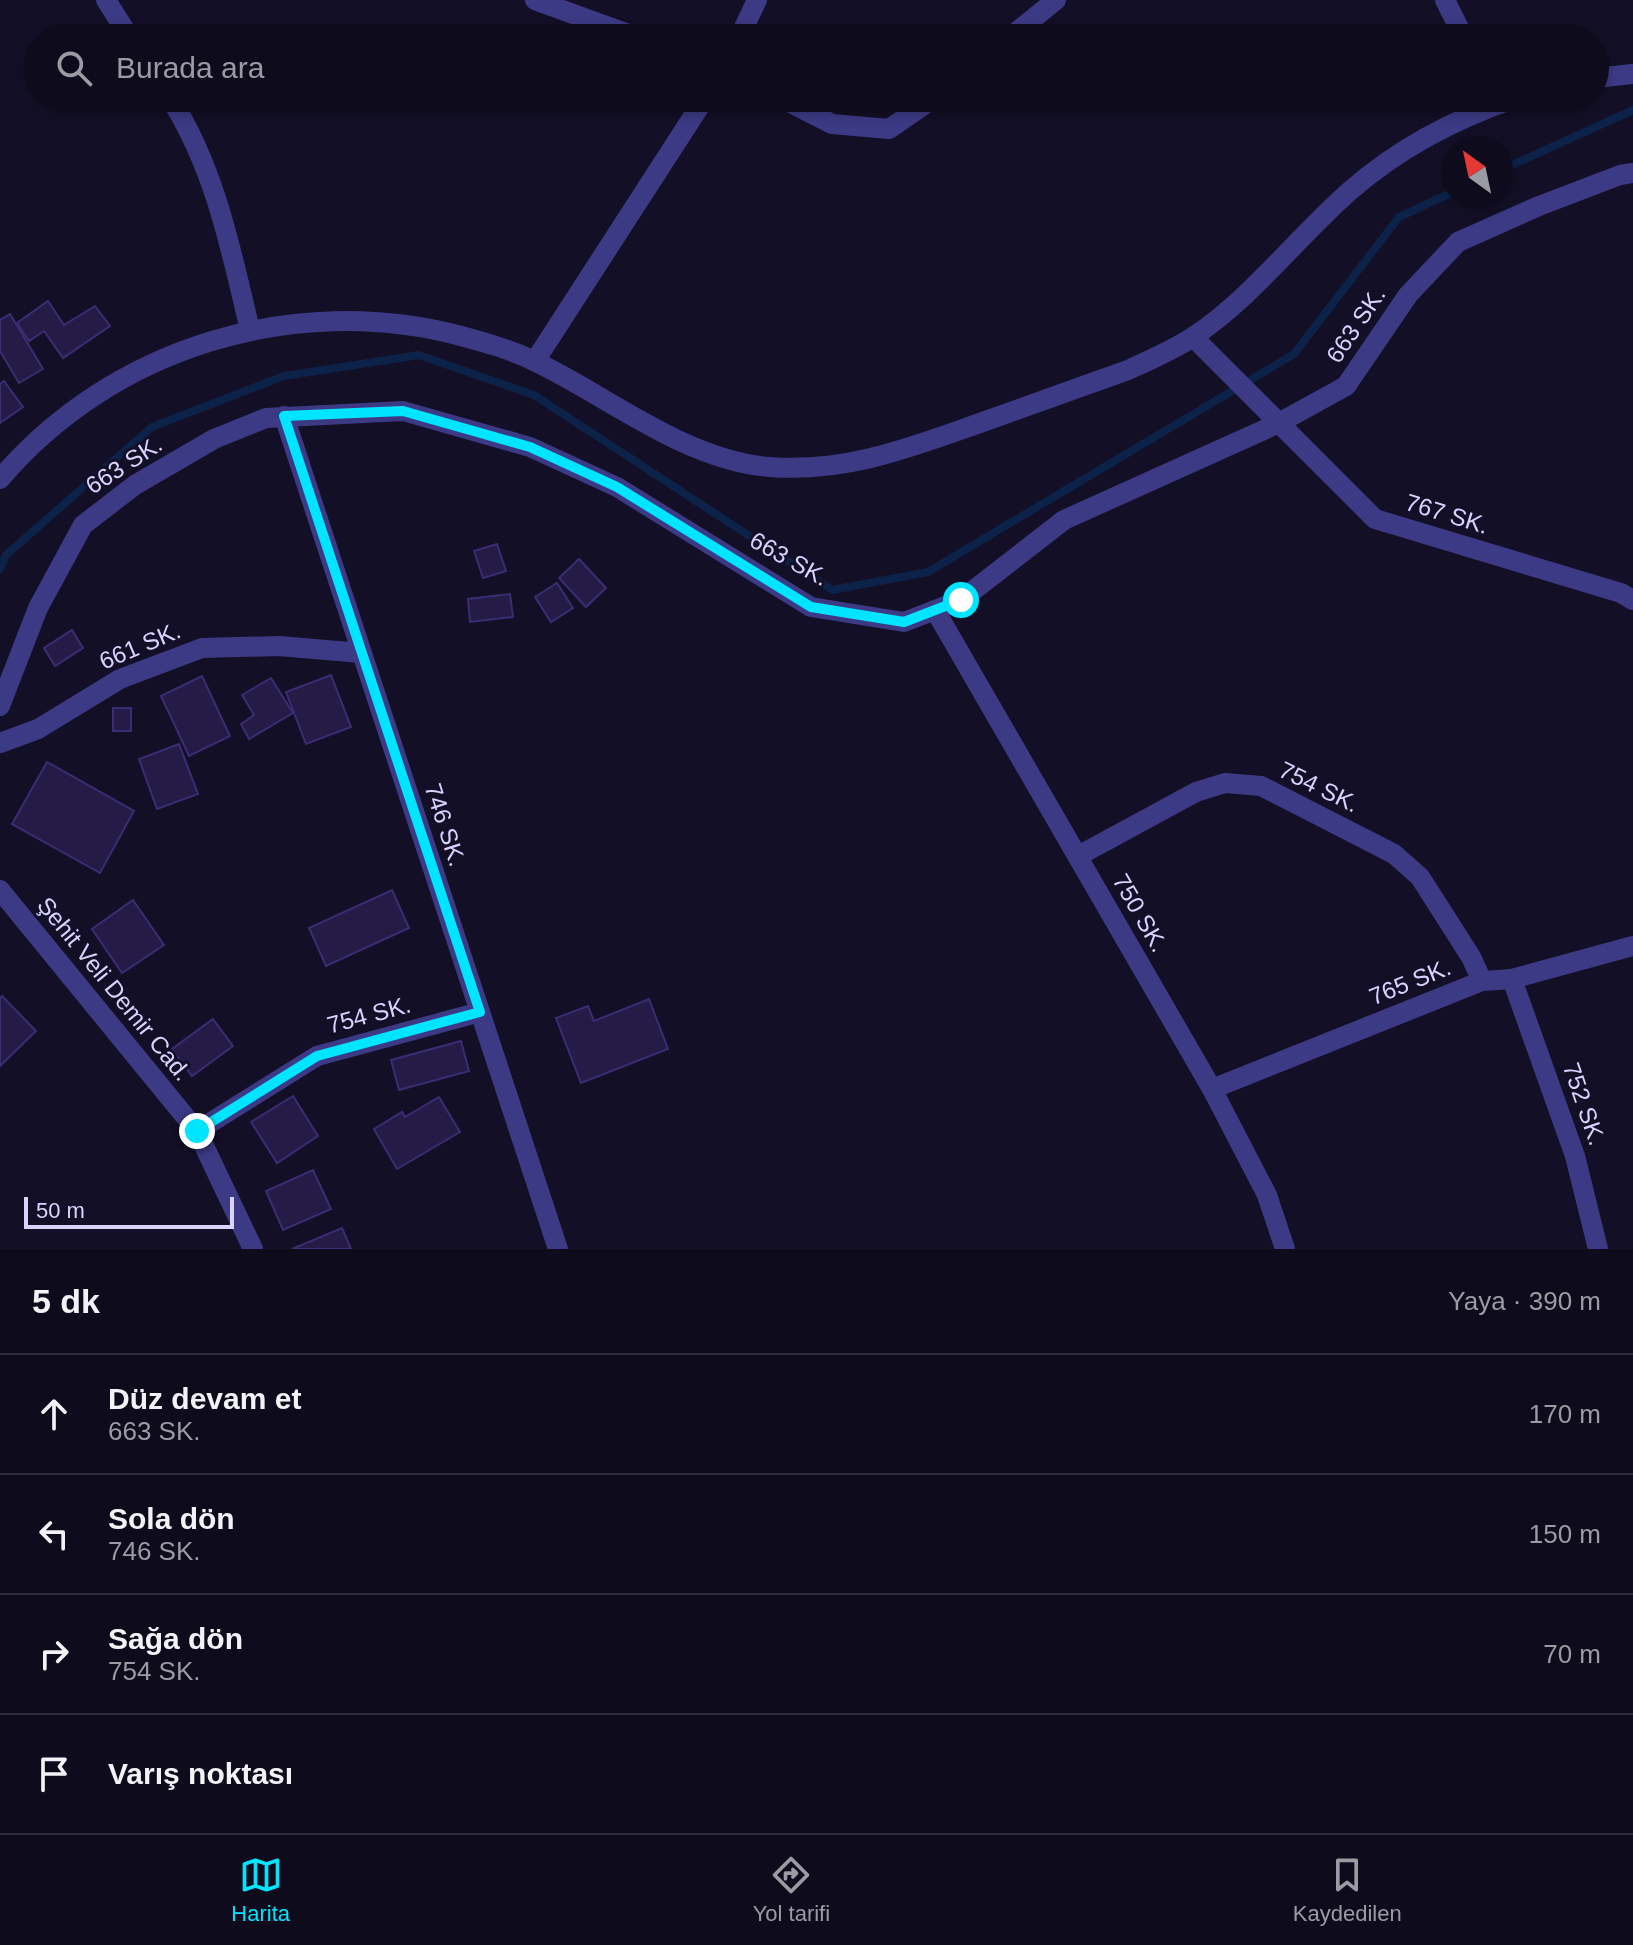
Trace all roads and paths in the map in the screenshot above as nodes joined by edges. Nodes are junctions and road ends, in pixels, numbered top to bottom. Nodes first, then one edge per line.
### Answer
1 (106, 0) edge
2 (535, 0) edge
3 (757, 0) edge
4 (1056, 0) edge
5 (1445, 0) edge
6 (121, 24) edge
7 (601, 24) edge
8 (746, 24) edge
9 (1026, 24) edge
10 (1457, 24) edge
11 (1633, 74) edge
12 (1609, 77) edge
13 (177, 112) edge
14 (696, 112) edge
15 (808, 112) edge
16 (914, 112) edge
17 (1478, 112) edge
18 (1633, 173) edge
19 (250, 330) junction
20 (1193, 337) junction
21 (535, 361) junction
22 (284, 416) junction
23 (1273, 419) junction
24 (0, 479) edge
25 (1633, 600) edge
26 (935, 610) junction
27 (361, 653) junction
28 (0, 706) edge
29 (0, 743) edge
30 (1078, 856) junction
31 (0, 890) edge
32 (1633, 946) edge
33 (1512, 979) junction
34 (1482, 981) junction
35 (480, 1012) junction
36 (1212, 1089) junction
37 (197, 1131) junction
38 (253, 1249) edge
39 (558, 1249) edge
40 (1285, 1249) edge
41 (1598, 1249) edge

1 - 6 street
2 - 7 street
3 - 8 street
4 - 9 street
5 - 10 street
11 - 12 street
13 - 19 street
14 - 21 street
15 - 16 street
17 - 20 street
18 - 23 street, 663 SK.
19 - 21 street
19 - 24 street
20 - 21 street
20 - 23 street, 767 SK.
22 - 26 street, 663 SK.
22 - 27 street, 746 SK.
22 - 28 street, 663 SK.
23 - 25 street, 767 SK.
23 - 26 street, 663 SK.
26 - 30 street, 750 SK.
27 - 29 street, 661 SK.
27 - 35 street, 746 SK.
30 - 34 street, 754 SK.
30 - 36 street, 750 SK.
31 - 37 street, Şehit Veli Demir Cad.
32 - 33 street, 765 SK.
33 - 34 street, 765 SK.
33 - 41 street, 752 SK.
34 - 36 street, 765 SK.
35 - 37 street, 754 SK.
35 - 39 street, 746 SK.
36 - 40 street, 750 SK.
37 - 38 street, Şehit Veli Demir Cad.

